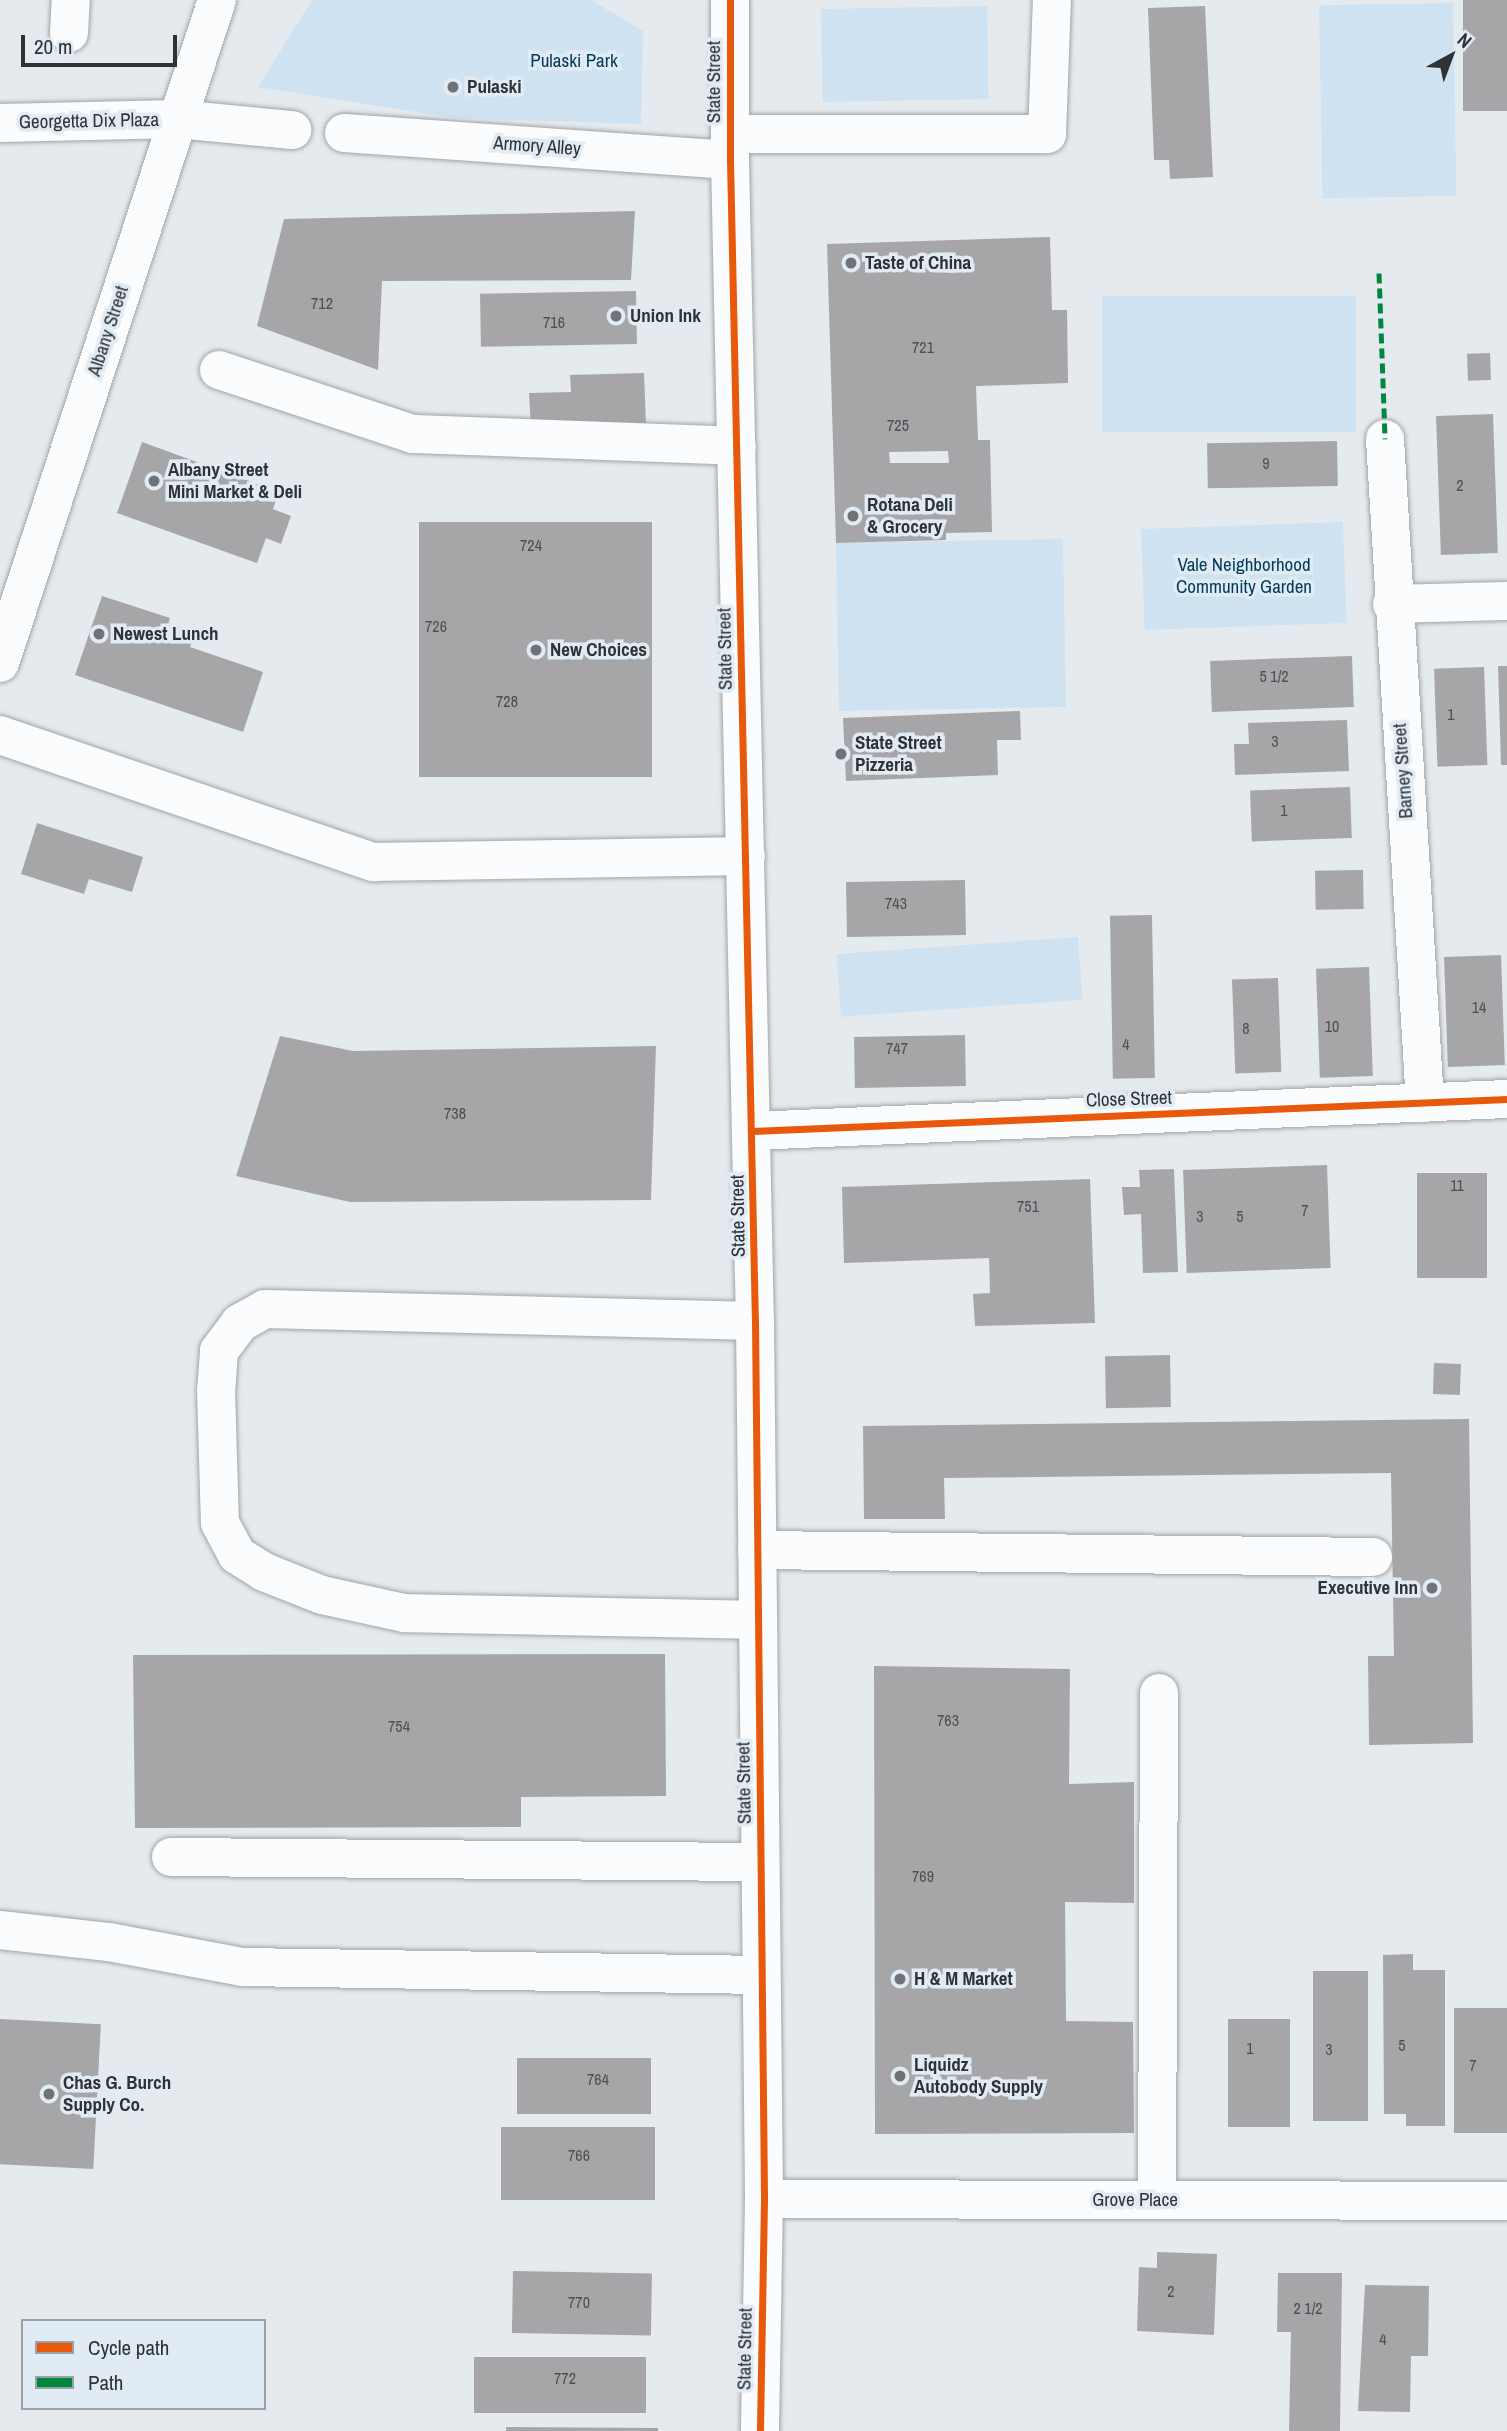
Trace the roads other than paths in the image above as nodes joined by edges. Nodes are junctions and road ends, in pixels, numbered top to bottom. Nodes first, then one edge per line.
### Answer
1 (218, 0) edge
2 (730, 0) edge
3 (1052, 0) edge
4 (177, 119) junction
5 (0, 123) edge
6 (292, 131) dead end
7 (344, 133) dead end
8 (730, 147) junction
9 (219, 370) dead end
10 (1385, 439) dead end
11 (737, 446) junction
12 (1507, 601) edge
13 (1392, 604) junction
14 (0, 663) edge
15 (0, 735) edge
16 (746, 856) junction
17 (1507, 1099) edge
18 (1424, 1103) junction
19 (752, 1130) junction
20 (755, 1321) junction
21 (757, 1550) junction
22 (1373, 1557) dead end
23 (758, 1620) junction
24 (1159, 1693) dead end
25 (171, 1857) dead end
26 (761, 1862) junction
27 (0, 1930) edge
28 (761, 1975) junction
29 (764, 2199) junction
30 (1157, 2200) junction
31 (1507, 2201) edge
32 (760, 2431) edge

1 - 4 street, Albany Street
2 - 8 street, State Street
3 - 8 street, Armory Alley
4 - 5 street, Georgetta Dix Plaza
4 - 6 street
4 - 14 street, Albany Street
7 - 8 street, Armory Alley
8 - 11 street, State Street
9 - 11 street
10 - 13 street, Barney Street
11 - 16 street, State Street
12 - 13 street
13 - 18 street, Barney Street
15 - 16 street
16 - 19 street, State Street
17 - 18 street, Close Street
18 - 19 street, Close Street
19 - 20 street, State Street
20 - 21 street, State Street
20 - 23 street
21 - 22 street
21 - 23 street, State Street
23 - 26 street, State Street
24 - 30 street
25 - 26 street
26 - 28 street, State Street
27 - 28 street
28 - 29 street, State Street
29 - 30 street, Grove Place
29 - 32 street, State Street
30 - 31 street, Grove Place

